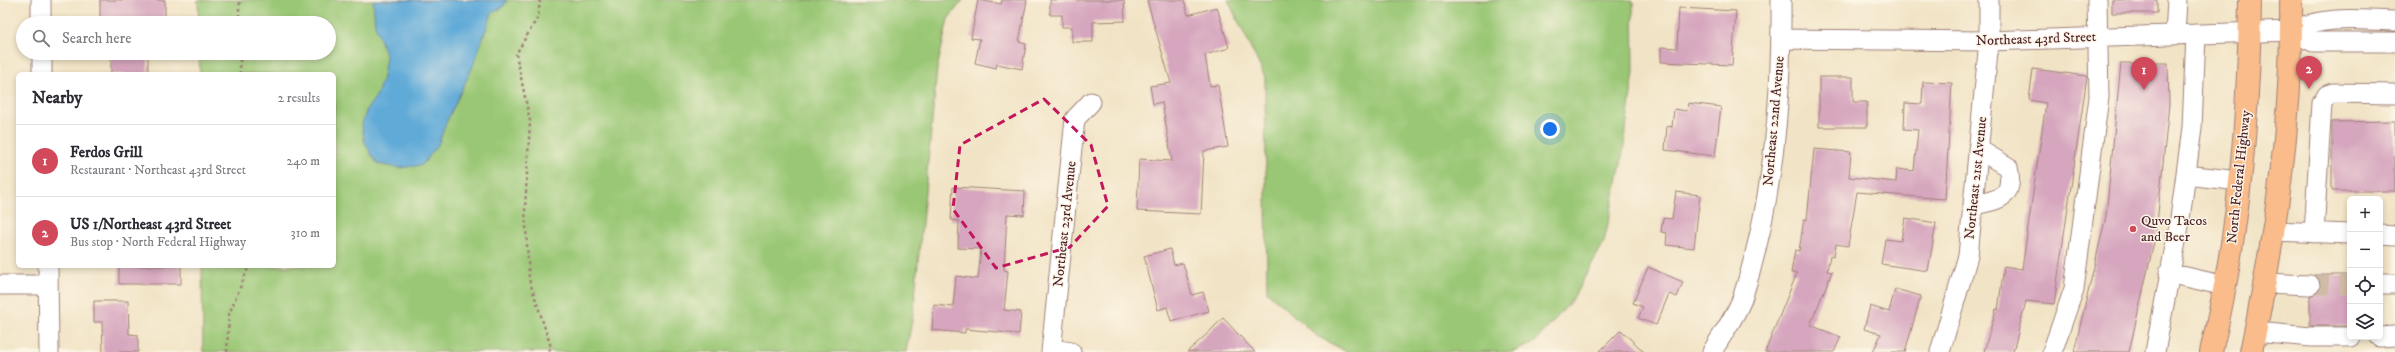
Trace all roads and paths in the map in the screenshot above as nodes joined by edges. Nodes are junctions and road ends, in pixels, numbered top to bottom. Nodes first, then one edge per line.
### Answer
1 (41, 0) edge
2 (242, 0) edge
3 (540, 0) edge
4 (1781, 0) edge
5 (1989, 0) edge
6 (2097, 0) edge
7 (2176, 0) edge
8 (2250, 0) edge
9 (2291, 0) edge
10 (41, 16) edge
11 (239, 16) edge
12 (2395, 21) edge
13 (2291, 31) junction
14 (2250, 32) junction
15 (2196, 34) junction
16 (2175, 35) junction
17 (2097, 37) junction
18 (1781, 39) junction
19 (1989, 41) junction
20 (2395, 42) edge
21 (42, 60) edge
22 (240, 60) edge
23 (42, 72) edge
24 (240, 72) edge
25 (2395, 94) edge
26 (1091, 102) dead end
27 (1978, 148) junction
28 (2186, 175) junction
29 (2240, 181) junction
30 (1973, 205) junction
31 (2273, 231) junction
32 (2314, 233) junction
33 (2347, 234) edge
34 (2383, 235) edge
35 (2395, 236) edge
36 (48, 268) edge
37 (248, 268) edge
38 (2169, 273) junction
39 (2264, 283) junction
40 (2383, 284) edge
41 (2395, 284) edge
42 (48, 285) junction
43 (2310, 285) tunnel mouth
44 (0, 286) edge
45 (2225, 286) junction
46 (2383, 336) edge
47 (2395, 336) edge
48 (2347, 337) edge
49 (2253, 342) edge
50 (1052, 350) edge
51 (49, 352) edge
52 (228, 352) edge
53 (549, 352) edge
54 (1071, 352) edge
55 (1712, 352) edge
56 (1940, 352) edge
57 (2052, 352) edge
58 (2155, 352) edge
59 (2211, 352) edge

1 - 10 street
2 - 11 path
3 - 53 path
4 - 18 street, Northeast 22nd Avenue
5 - 19 street, Northeast 21st Avenue
6 - 17 street
7 - 16 street
8 - 14 main road, North Federal Highway
9 - 13 main road
12 - 13 street, Northeast 43rd Street
13 - 14 street, Northeast 43rd Street
13 - 20 street, Northeast 43rd Street
13 - 31 main road
14 - 15 street, Northeast 43rd Street
14 - 29 main road, North Federal Highway
15 - 16 street, Northeast 43rd Street
15 - 28 street
16 - 17 street, Northeast 43rd Street
17 - 19 street, Northeast 43rd Street
17 - 57 street
18 - 19 street, Northeast 43rd Street
18 - 55 street, Northeast 22nd Avenue
19 - 27 street, Northeast 21st Avenue
21 - 23 street
22 - 24 path
25 - 32 street
26 - 50 street, Northeast 23rd Avenue
27 - 30 street, Northeast 21st Avenue
27 - 30 street
28 - 29 street
28 - 38 street
29 - 45 main road, North Federal Highway
30 - 56 street, Northeast 21st Avenue
31 - 32 street
31 - 39 main road
32 - 33 street
34 - 35 street
36 - 42 street
37 - 52 path
38 - 45 street
38 - 58 street
39 - 43 street
39 - 49 main road
40 - 41 street
42 - 44 street
42 - 51 street
45 - 59 main road, North Federal Highway
46 - 47 street
48 - 49 street
50 - 54 street

